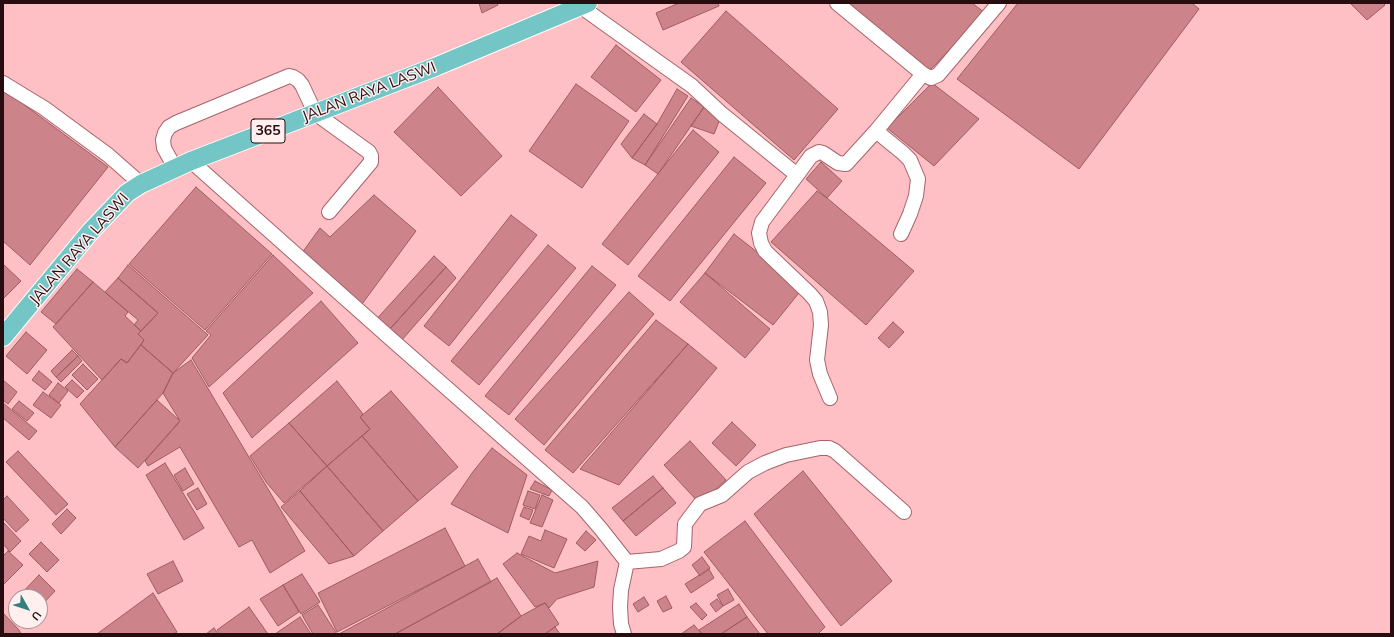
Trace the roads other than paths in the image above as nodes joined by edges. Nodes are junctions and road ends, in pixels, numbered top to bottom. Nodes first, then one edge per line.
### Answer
1 (836, 3) edge
2 (999, 3) edge
3 (584, 5) edge
4 (923, 74) junction
5 (3, 83) edge
6 (315, 113) junction
7 (876, 131) junction
8 (183, 165) junction
9 (797, 176) junction
10 (141, 184) junction
11 (329, 212) dead end
12 (901, 234) dead end
13 (3, 337) edge
14 (830, 398) dead end
15 (904, 512) dead end
16 (627, 562) junction
17 (624, 634) edge

1 - 4 street
2 - 4 street
3 - 6 main road, JALAN RAYA LASWI / 365
3 - 9 street
4 - 7 street
5 - 10 street
6 - 8 main road, JALAN RAYA LASWI / 365
6 - 8 street
6 - 11 street
7 - 9 street
7 - 12 street
8 - 10 main road, JALAN RAYA LASWI / 365
8 - 16 street
9 - 14 street
10 - 13 main road, JALAN RAYA LASWI / 365
15 - 16 street
16 - 17 street

